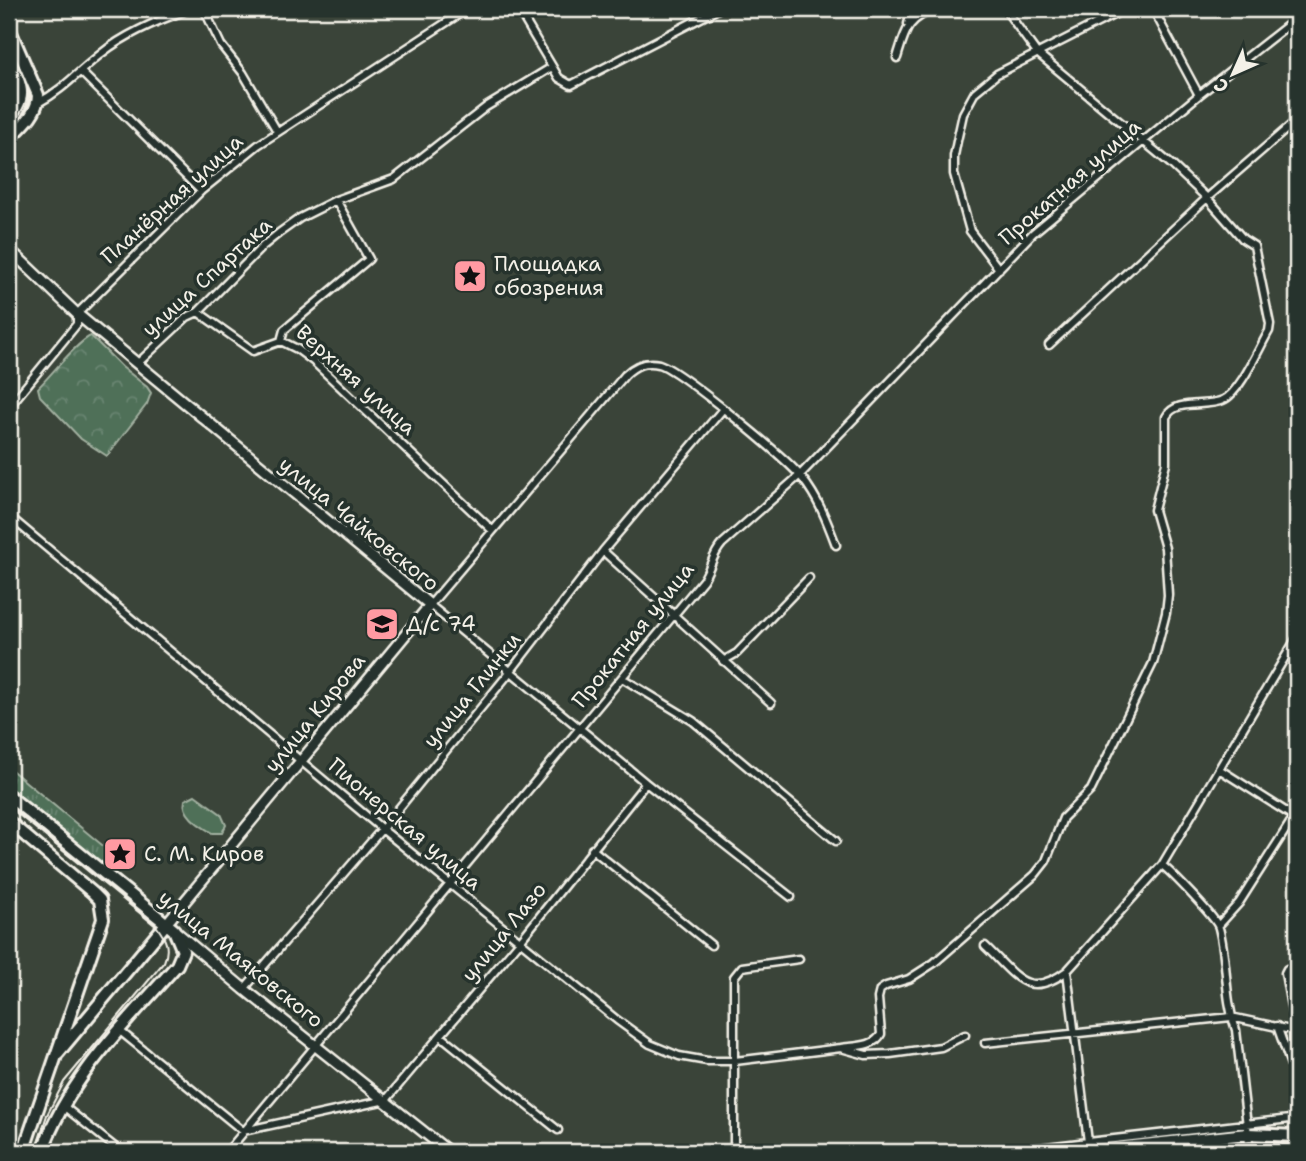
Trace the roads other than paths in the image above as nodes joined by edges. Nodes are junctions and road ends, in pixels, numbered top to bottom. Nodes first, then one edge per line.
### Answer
1 (190, 9) edge
2 (204, 9) edge
3 (467, 9) edge
4 (518, 9) edge
5 (718, 9) edge
6 (912, 9) edge
7 (936, 9) edge
8 (1004, 9) edge
9 (1125, 9) edge
10 (1153, 9) edge
11 (1297, 18) edge
12 (9, 28) edge
13 (906, 29) junction
14 (1036, 52) junction
15 (897, 58) dead end
16 (9, 59) edge
17 (552, 66) junction
18 (81, 72) junction
19 (1199, 95) junction
20 (38, 103) junction
21 (1297, 120) edge
22 (9, 123) edge
23 (277, 131) junction
24 (9, 139) edge
25 (1143, 141) junction
26 (201, 191) junction
27 (1207, 198) junction
28 (336, 200) junction
29 (9, 249) edge
30 (999, 269) junction
31 (198, 312) junction
32 (77, 314) junction
33 (281, 341) junction
34 (1049, 345) dead end
35 (137, 364) junction
36 (9, 407) edge
37 (723, 409) junction
38 (800, 475) junction
39 (9, 516) edge
40 (492, 530) junction
41 (836, 545) dead end
42 (603, 551) junction
43 (809, 578) dead end
44 (430, 605) junction
45 (674, 615) junction
46 (1297, 637) edge
47 (723, 661) junction
48 (510, 672) junction
49 (622, 678) junction
50 (771, 703) dead end
51 (579, 728) junction
52 (301, 760) junction
53 (1219, 769) junction
54 (646, 783) junction
55 (9, 796) edge
56 (1296, 816) edge
57 (9, 822) edge
58 (382, 829) junction
59 (836, 841) dead end
60 (592, 849) junction
61 (1162, 865) junction
62 (450, 884) junction
63 (791, 897) dead end
64 (1219, 925) junction
65 (170, 927) junction
66 (520, 942) junction
67 (711, 945) dead end
68 (985, 946) dead end
69 (799, 959) dead end
70 (1297, 965) edge
71 (1067, 971) junction
72 (244, 989) junction
73 (1231, 1017) junction
74 (1277, 1026) junction
75 (1296, 1028) edge
76 (120, 1031) junction
77 (965, 1035) dead end
78 (1075, 1035) junction
79 (441, 1036) junction
80 (985, 1042) dead end
81 (316, 1046) junction
82 (841, 1048) junction
83 (54, 1058) junction
84 (736, 1060) junction
85 (1297, 1082) edge
86 (386, 1100) junction
87 (62, 1105) junction
88 (1297, 1115) edge
89 (558, 1130) dead end
90 (1247, 1130) junction
91 (243, 1131) junction
92 (1297, 1136) edge
93 (1087, 1147) edge
94 (23, 1152) edge
95 (42, 1152) edge
96 (121, 1152) edge
97 (227, 1152) edge
98 (449, 1152) edge
99 (734, 1152) edge
100 (1005, 1152) edge
101 (1078, 1152) edge
102 (1251, 1152) edge
103 (1272, 1152) edge

1 - 18 street
2 - 23 street
3 - 23 street, Планёрная улица
4 - 17 street
5 - 17 street
6 - 13 street
7 - 13 street
8 - 14 street
9 - 14 street
10 - 19 street
11 - 19 street, Прокатная улица
12 - 20 main road
13 - 15 street
14 - 25 street
14 - 30 street
16 - 22 main road
17 - 28 street, улица Спартака
18 - 20 street
18 - 26 street
19 - 25 street, Прокатная улица
20 - 24 main road
21 - 27 street
23 - 26 street, Планёрная улица
25 - 27 street
25 - 30 street, Прокатная улица
26 - 32 street, Планёрная улица
27 - 34 street
27 - 82 street
28 - 31 street, улица Спартака
28 - 33 street, Верхняя улица
29 - 32 main road, улица Чайковского
30 - 38 street, Прокатная улица
31 - 33 street
31 - 35 street, улица Спартака
32 - 35 main road, улица Чайковского
32 - 36 street, Планёрная улица
33 - 40 street, Верхняя улица
35 - 44 main road, улица Чайковского
37 - 38 street
37 - 40 street, улица Кирова
37 - 42 street, улица Глинки
38 - 41 street
38 - 45 street, Прокатная улица
39 - 52 street, Пионерская улица
40 - 44 street, улица Кирова
42 - 45 street
42 - 48 street, улица Глинки
43 - 47 street
44 - 48 street, улица Чайковского
44 - 52 main road, улица Кирова
45 - 47 street
45 - 49 street, Прокатная улица
46 - 53 street
47 - 50 street
48 - 51 street, улица Чайковского
48 - 58 street, улица Глинки
49 - 51 street, Прокатная улица
49 - 59 street
51 - 54 street, улица Чайковского
51 - 62 street, Прокатная улица
52 - 58 street, Пионерская улица
52 - 65 main road, улица Кирова
53 - 56 street
53 - 61 street
54 - 60 street, улица Лазо
54 - 63 street, улица Чайковского
55 - 65 main road, улица Маяковского
56 - 64 street
57 - 83 main road
58 - 62 street, Пионерская улица
58 - 72 street, улица Глинки
60 - 66 street, улица Лазо
60 - 67 street
61 - 64 street
61 - 71 street
62 - 66 street, Пионерская улица
62 - 81 street, Прокатная улица
64 - 73 street
65 - 72 main road, улица Маяковского
65 - 76 main road
65 - 83 main road
66 - 79 street, улица Лазо
66 - 84 street, Пионерская улица
68 - 71 street
69 - 84 street
70 - 75 street
71 - 78 street
72 - 81 main road, улица Маяковского
73 - 74 street
73 - 78 street
73 - 90 street
74 - 75 street
74 - 85 street
76 - 87 main road
76 - 91 street
77 - 82 street
78 - 80 street
78 - 93 street
79 - 86 street, улица Лазо
79 - 89 street
81 - 86 main road, улица Маяковского
81 - 91 street, Прокатная улица
82 - 84 street, Пионерская улица
83 - 94 main road
84 - 99 street
86 - 91 street
86 - 98 main road, улица Маяковского
87 - 95 main road
87 - 96 street
88 - 90 street
90 - 92 main road
90 - 93 main road
90 - 102 street
91 - 97 street, Прокатная улица
93 - 100 street
93 - 101 main road
102 - 103 main road

